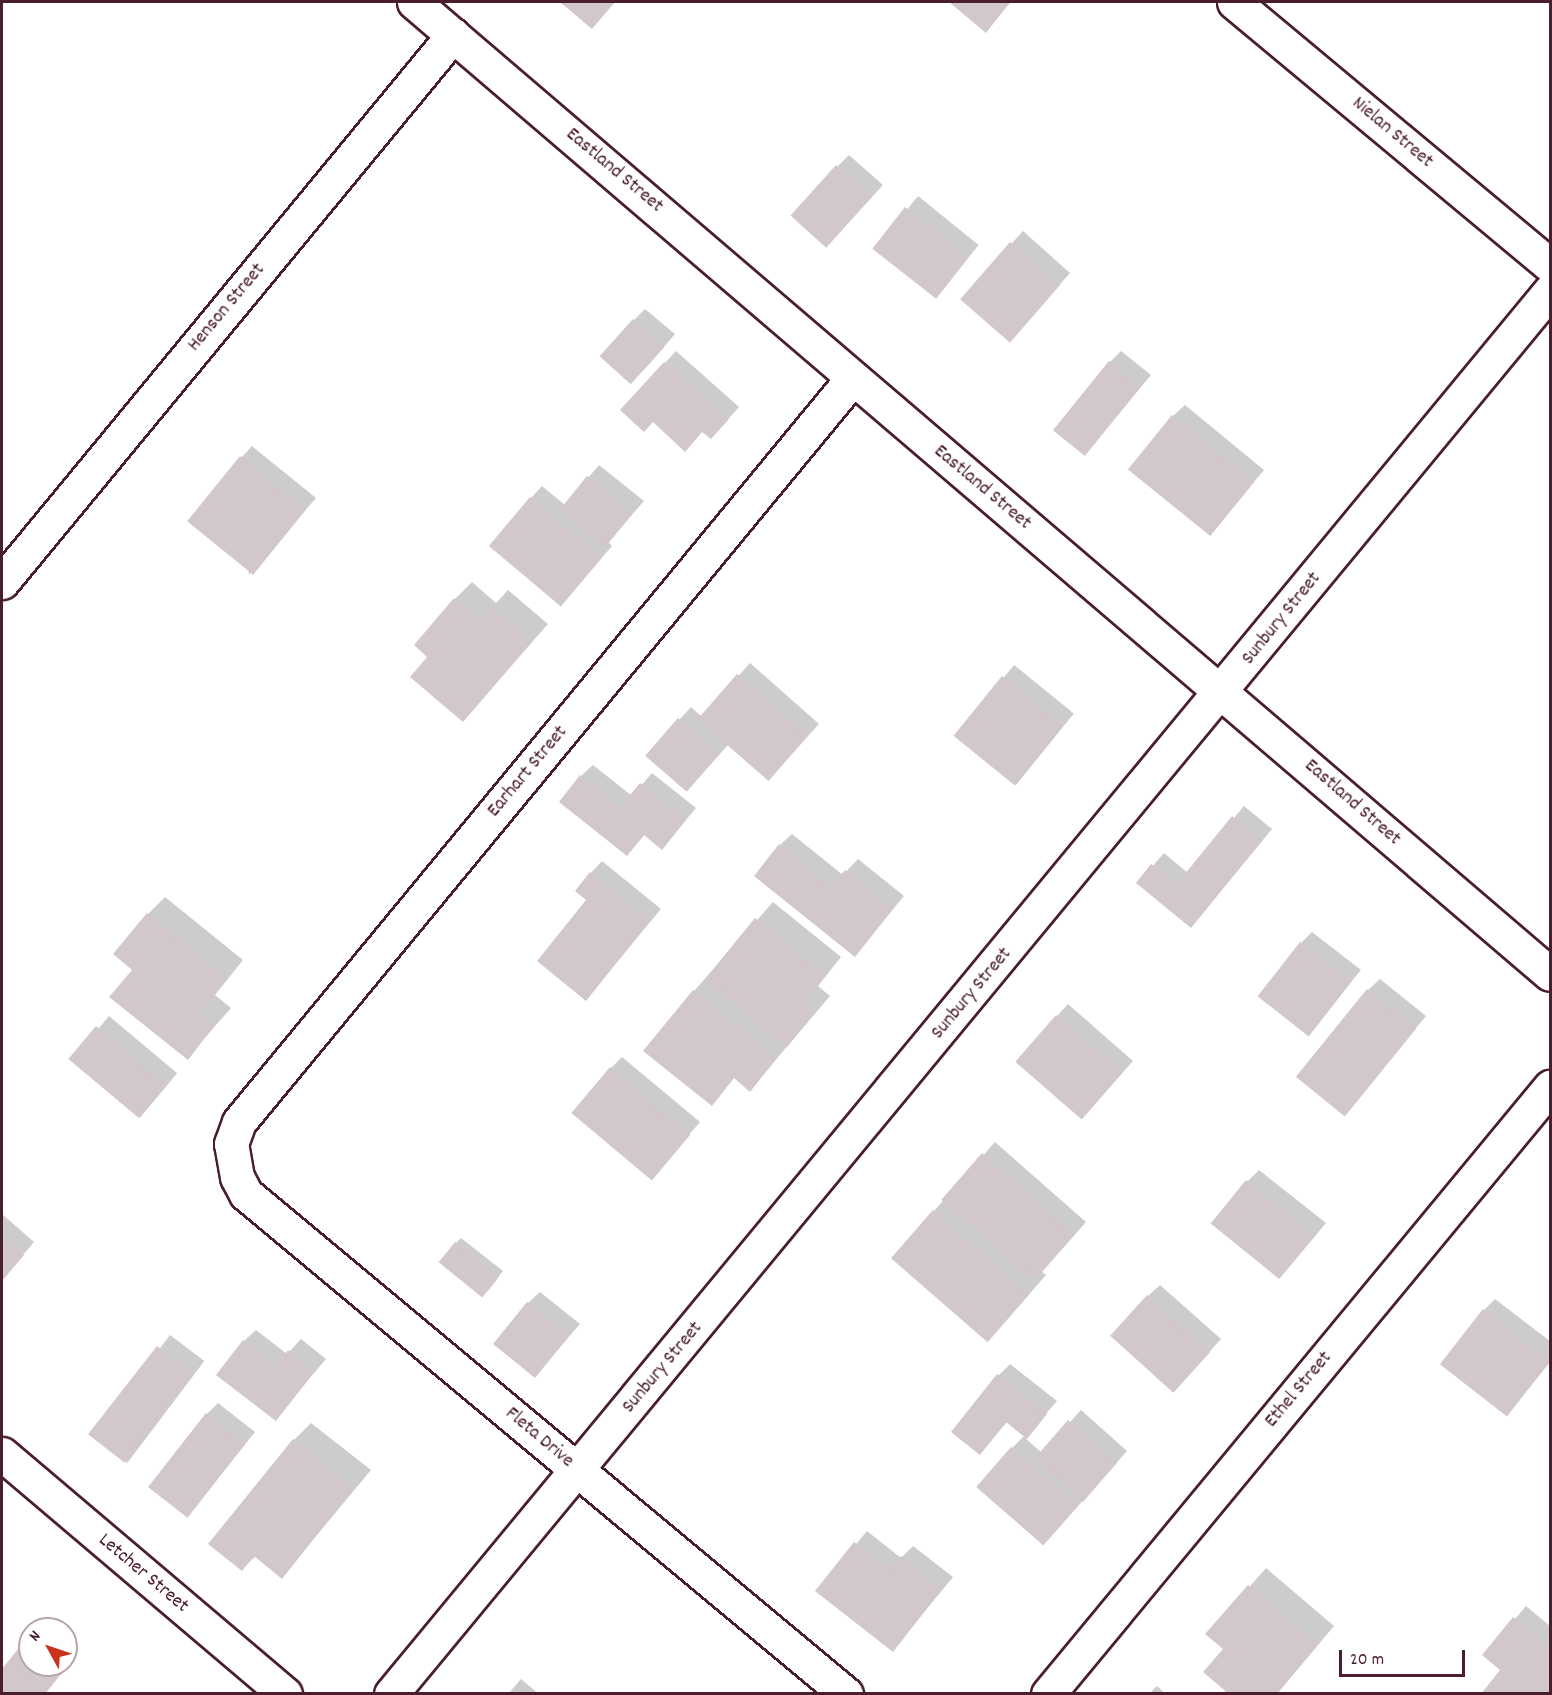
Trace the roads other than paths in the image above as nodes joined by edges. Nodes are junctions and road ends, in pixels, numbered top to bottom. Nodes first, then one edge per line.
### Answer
1 (414, 2) edge
2 (1234, 2) edge
3 (453, 35) junction
4 (1551, 265) edge
5 (1551, 291) edge
6 (852, 379) junction
7 (2, 582) edge
8 (1222, 692) junction
9 (1551, 974) edge
10 (1551, 1087) edge
11 (237, 1177) joint
12 (2, 1454) edge
13 (578, 1470) junction
14 (285, 1694) edge
15 (392, 1694) edge
16 (846, 1694) edge
17 (1048, 1694) edge

1 - 3 street, Eastland Street
2 - 4 street, Nielan Street
3 - 6 street, Eastland Street
3 - 7 street, Henson Street
5 - 8 street, Sunbury Street
6 - 8 street, Eastland Street
6 - 11 street, Earhart Street
8 - 9 street, Eastland Street
8 - 13 street, Sunbury Street
10 - 17 street, Ethel Street
11 - 13 street, Fleta Drive
12 - 14 street, Letcher Street
13 - 15 street, Sunbury Street
13 - 16 street, Fleta Drive

